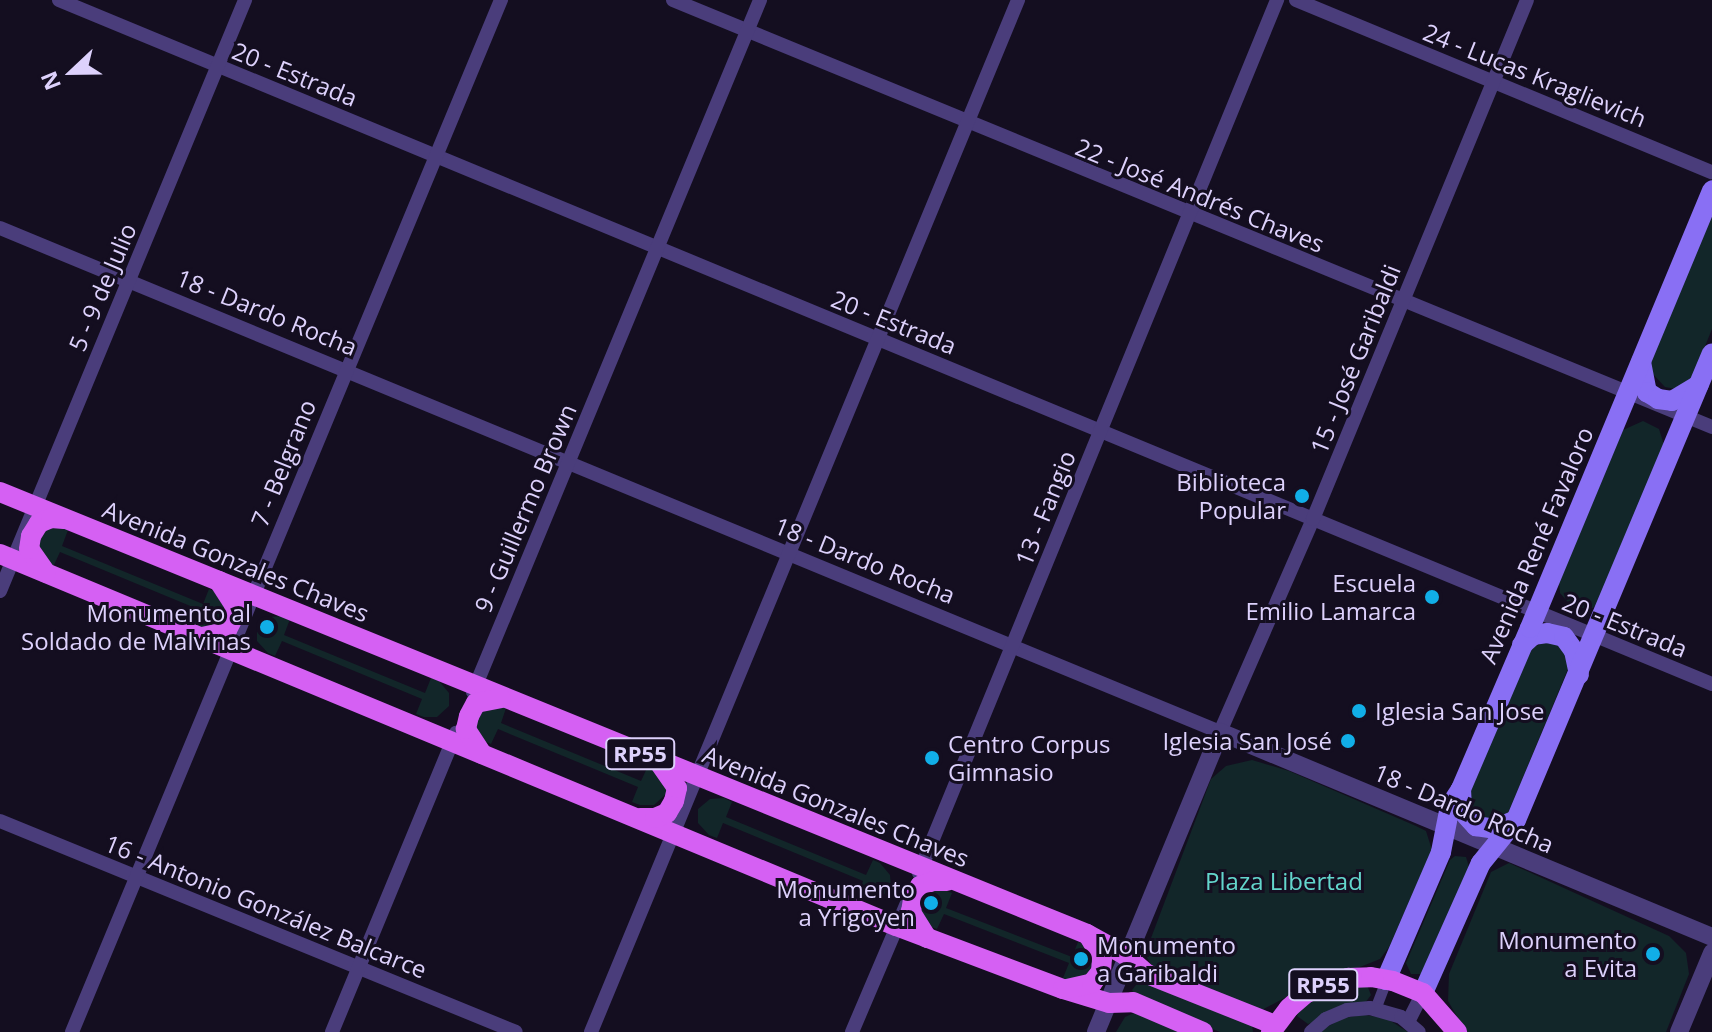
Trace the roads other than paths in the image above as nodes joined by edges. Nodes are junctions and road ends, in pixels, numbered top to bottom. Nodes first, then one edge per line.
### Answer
1 (59, 0) edge
2 (245, 0) edge
3 (501, 0) edge
4 (673, 0) edge
5 (760, 0) edge
6 (1018, 0) edge
7 (1277, 0) edge
8 (1296, 0) edge
9 (1527, 0) edge
10 (747, 32) junction
11 (218, 66) junction
12 (1494, 82) junction
13 (967, 123) junction
14 (434, 155) junction
15 (1712, 172) edge
16 (1710, 199) edge
17 (1191, 215) junction
18 (0, 228) edge
19 (657, 247) junction
20 (128, 281) junction
21 (1402, 302) junction
22 (878, 339) junction
23 (1712, 353) edge
24 (1641, 362) junction
25 (345, 371) junction
26 (1699, 385) junction
27 (1628, 394) junction
28 (1686, 417) junction
29 (1712, 427) edge
30 (1100, 431) junction
31 (568, 463) junction
32 (0, 492) edge
33 (35, 507) junction
34 (1313, 519) junction
35 (68, 520) junction
36 (789, 554) junction
37 (6, 557) edge
38 (46, 574) junction
39 (219, 581) junction
40 (0, 591) edge
41 (252, 595) junction
42 (1536, 613) junction
43 (198, 636) junction
44 (1596, 636) junction
45 (1522, 645) junction
46 (1011, 646) junction
47 (230, 650) junction
48 (1579, 674) junction
49 (1712, 684) edge
50 (475, 686) junction
51 (505, 699) junction
52 (1220, 732) junction
53 (452, 742) junction
54 (482, 754) junction
55 (659, 762) junction
56 (697, 777) junction
57 (1461, 789) junction
58 (636, 818) junction
59 (1516, 820) junction
60 (0, 821) edge
61 (1445, 825) junction
62 (673, 833) junction
63 (1491, 846) junction
64 (921, 869) junction
65 (136, 877) junction
66 (951, 881) junction
67 (896, 926) junction
68 (1087, 934) junction
69 (1712, 937) edge
70 (927, 938) junction
71 (1712, 953) edge
72 (1125, 955) junction
73 (358, 967) junction
74 (1386, 980) junction
75 (1063, 989) junction
76 (1423, 993) junction
77 (1109, 1003) junction
78 (1375, 1009) junction
79 (1414, 1027) edge
80 (1279, 1030) edge
81 (72, 1032) edge
82 (332, 1032) edge
83 (516, 1032) edge
84 (591, 1032) edge
85 (852, 1032) edge
86 (1096, 1032) edge
87 (1203, 1032) edge
88 (1311, 1032) edge
89 (1457, 1032) edge
90 (1679, 1032) edge

1 - 11 street, 20 - Estrada
2 - 11 street, 5 - 9 de Julio
3 - 14 street, 7 - Belgrano
4 - 10 street, 22 - José Andrés Chaves
5 - 10 street, 9 - Guillermo Brown
6 - 13 street
7 - 17 street, 13 - Fangio
8 - 12 street, 24 - Lucas Kraglievich
9 - 12 street, 15 - José Garibaldi
10 - 13 street, 22 - José Andrés Chaves
10 - 19 street, 9 - Guillermo Brown
11 - 14 street, 20 - Estrada
11 - 20 street, 5 - 9 de Julio
12 - 15 street, 24 - Lucas Kraglievich
12 - 21 street, 15 - José Garibaldi
13 - 17 street, 22 - José Andrés Chaves
13 - 22 street
14 - 19 street, 20 - Estrada
14 - 25 street, 7 - Belgrano
16 - 24 main road, Avenida René Favaloro
17 - 21 street, 22 - José Andrés Chaves
17 - 30 street, 13 - Fangio
18 - 20 street, 18 - Dardo Rocha
19 - 22 street, 20 - Estrada
19 - 31 street, 9 - Guillermo Brown
20 - 25 street, 18 - Dardo Rocha
20 - 33 street, 5 - 9 de Julio
21 - 27 street, 22 - José Andrés Chaves
21 - 34 street, 15 - José Garibaldi
22 - 30 street, 20 - Estrada
22 - 36 street
23 - 26 main road
24 - 26 main road
24 - 27 main road, Avenida René Favaloro
25 - 31 street, 18 - Dardo Rocha
25 - 41 street, 7 - Belgrano
26 - 28 main road
27 - 28 street, 22 - José Andrés Chaves
27 - 42 main road, Avenida René Favaloro
28 - 29 street, 22 - José Andrés Chaves
28 - 44 main road
30 - 34 street, 20 - Estrada
30 - 46 street, 13 - Fangio
31 - 36 street, 18 - Dardo Rocha
31 - 50 street, 9 - Guillermo Brown
32 - 33 main road, Avenida Gonzales Chaves / RP55
33 - 35 main road, Avenida Gonzales Chaves / RP55
33 - 37 street, 5 - 9 de Julio
34 - 42 street, 20 - Estrada
34 - 52 street, 15 - José Garibaldi
35 - 38 main road
35 - 39 main road, Avenida Gonzales Chaves / RP55
36 - 46 street, 18 - Dardo Rocha
36 - 56 street
37 - 38 main road, RP55
37 - 40 street, 5 - 9 de Julio
38 - 43 main road, RP55
39 - 41 main road, Avenida Gonzales Chaves / RP55
39 - 43 main road
41 - 47 street, 7 - Belgrano
41 - 50 main road, Avenida Gonzales Chaves / RP55
42 - 44 street, 20 - Estrada
42 - 45 main road, Avenida René Favaloro
43 - 47 main road, RP55
44 - 48 main road
44 - 49 street, 20 - Estrada
45 - 48 main road
45 - 57 main road, Avenida René Favaloro
46 - 52 street, 18 - Dardo Rocha
46 - 64 street, 13 - Fangio
47 - 53 main road, RP55
47 - 65 street, 7 - Belgrano
48 - 59 main road
50 - 51 main road, Avenida Gonzales Chaves / RP55
50 - 53 street, 9 - Guillermo Brown
51 - 54 main road
51 - 55 main road, Avenida Gonzales Chaves / RP55
52 - 61 street, 18 - Dardo Rocha
52 - 72 street
53 - 54 main road, RP55
53 - 73 street, 9 - Guillermo Brown
54 - 58 main road, RP55
55 - 56 main road, Avenida Gonzales Chaves / RP55
55 - 58 main road
56 - 62 street
56 - 64 main road, Avenida Gonzales Chaves / RP55
57 - 59 main road
57 - 61 main road, Avenida René Favaloro
58 - 62 main road, RP55
59 - 63 main road
60 - 65 street, 16 - Antonio González Balcarce
61 - 63 street, 18 - Dardo Rocha
61 - 74 main road, Avenida René Favaloro
62 - 67 main road, RP55
62 - 84 street
63 - 69 street, 18 - Dardo Rocha
63 - 76 main road
64 - 66 main road, Avenida Gonzales Chaves / RP55
64 - 67 street, 13 - Fangio
65 - 73 street, 16 - Antonio González Balcarce
65 - 81 street, 7 - Belgrano
66 - 68 main road, Avenida Gonzales Chaves / RP55
66 - 70 main road
67 - 70 main road, RP55
67 - 85 street, 13 - Fangio
68 - 72 main road, Avenida Gonzales Chaves / RP55
68 - 75 main road
70 - 75 main road, RP55
71 - 90 street
72 - 77 street
72 - 80 main road, Avenida Gonzales Chaves / RP55
73 - 82 street, 9 - Guillermo Brown
73 - 83 street, 16 - Antonio González Balcarce
74 - 76 main road, RP55
74 - 78 street, Avenida René Favaloro
74 - 80 main road, RP55
75 - 77 main road, RP55
76 - 79 street
76 - 89 main road, RP55
77 - 86 street
77 - 87 main road, RP55
78 - 79 street
78 - 88 street

